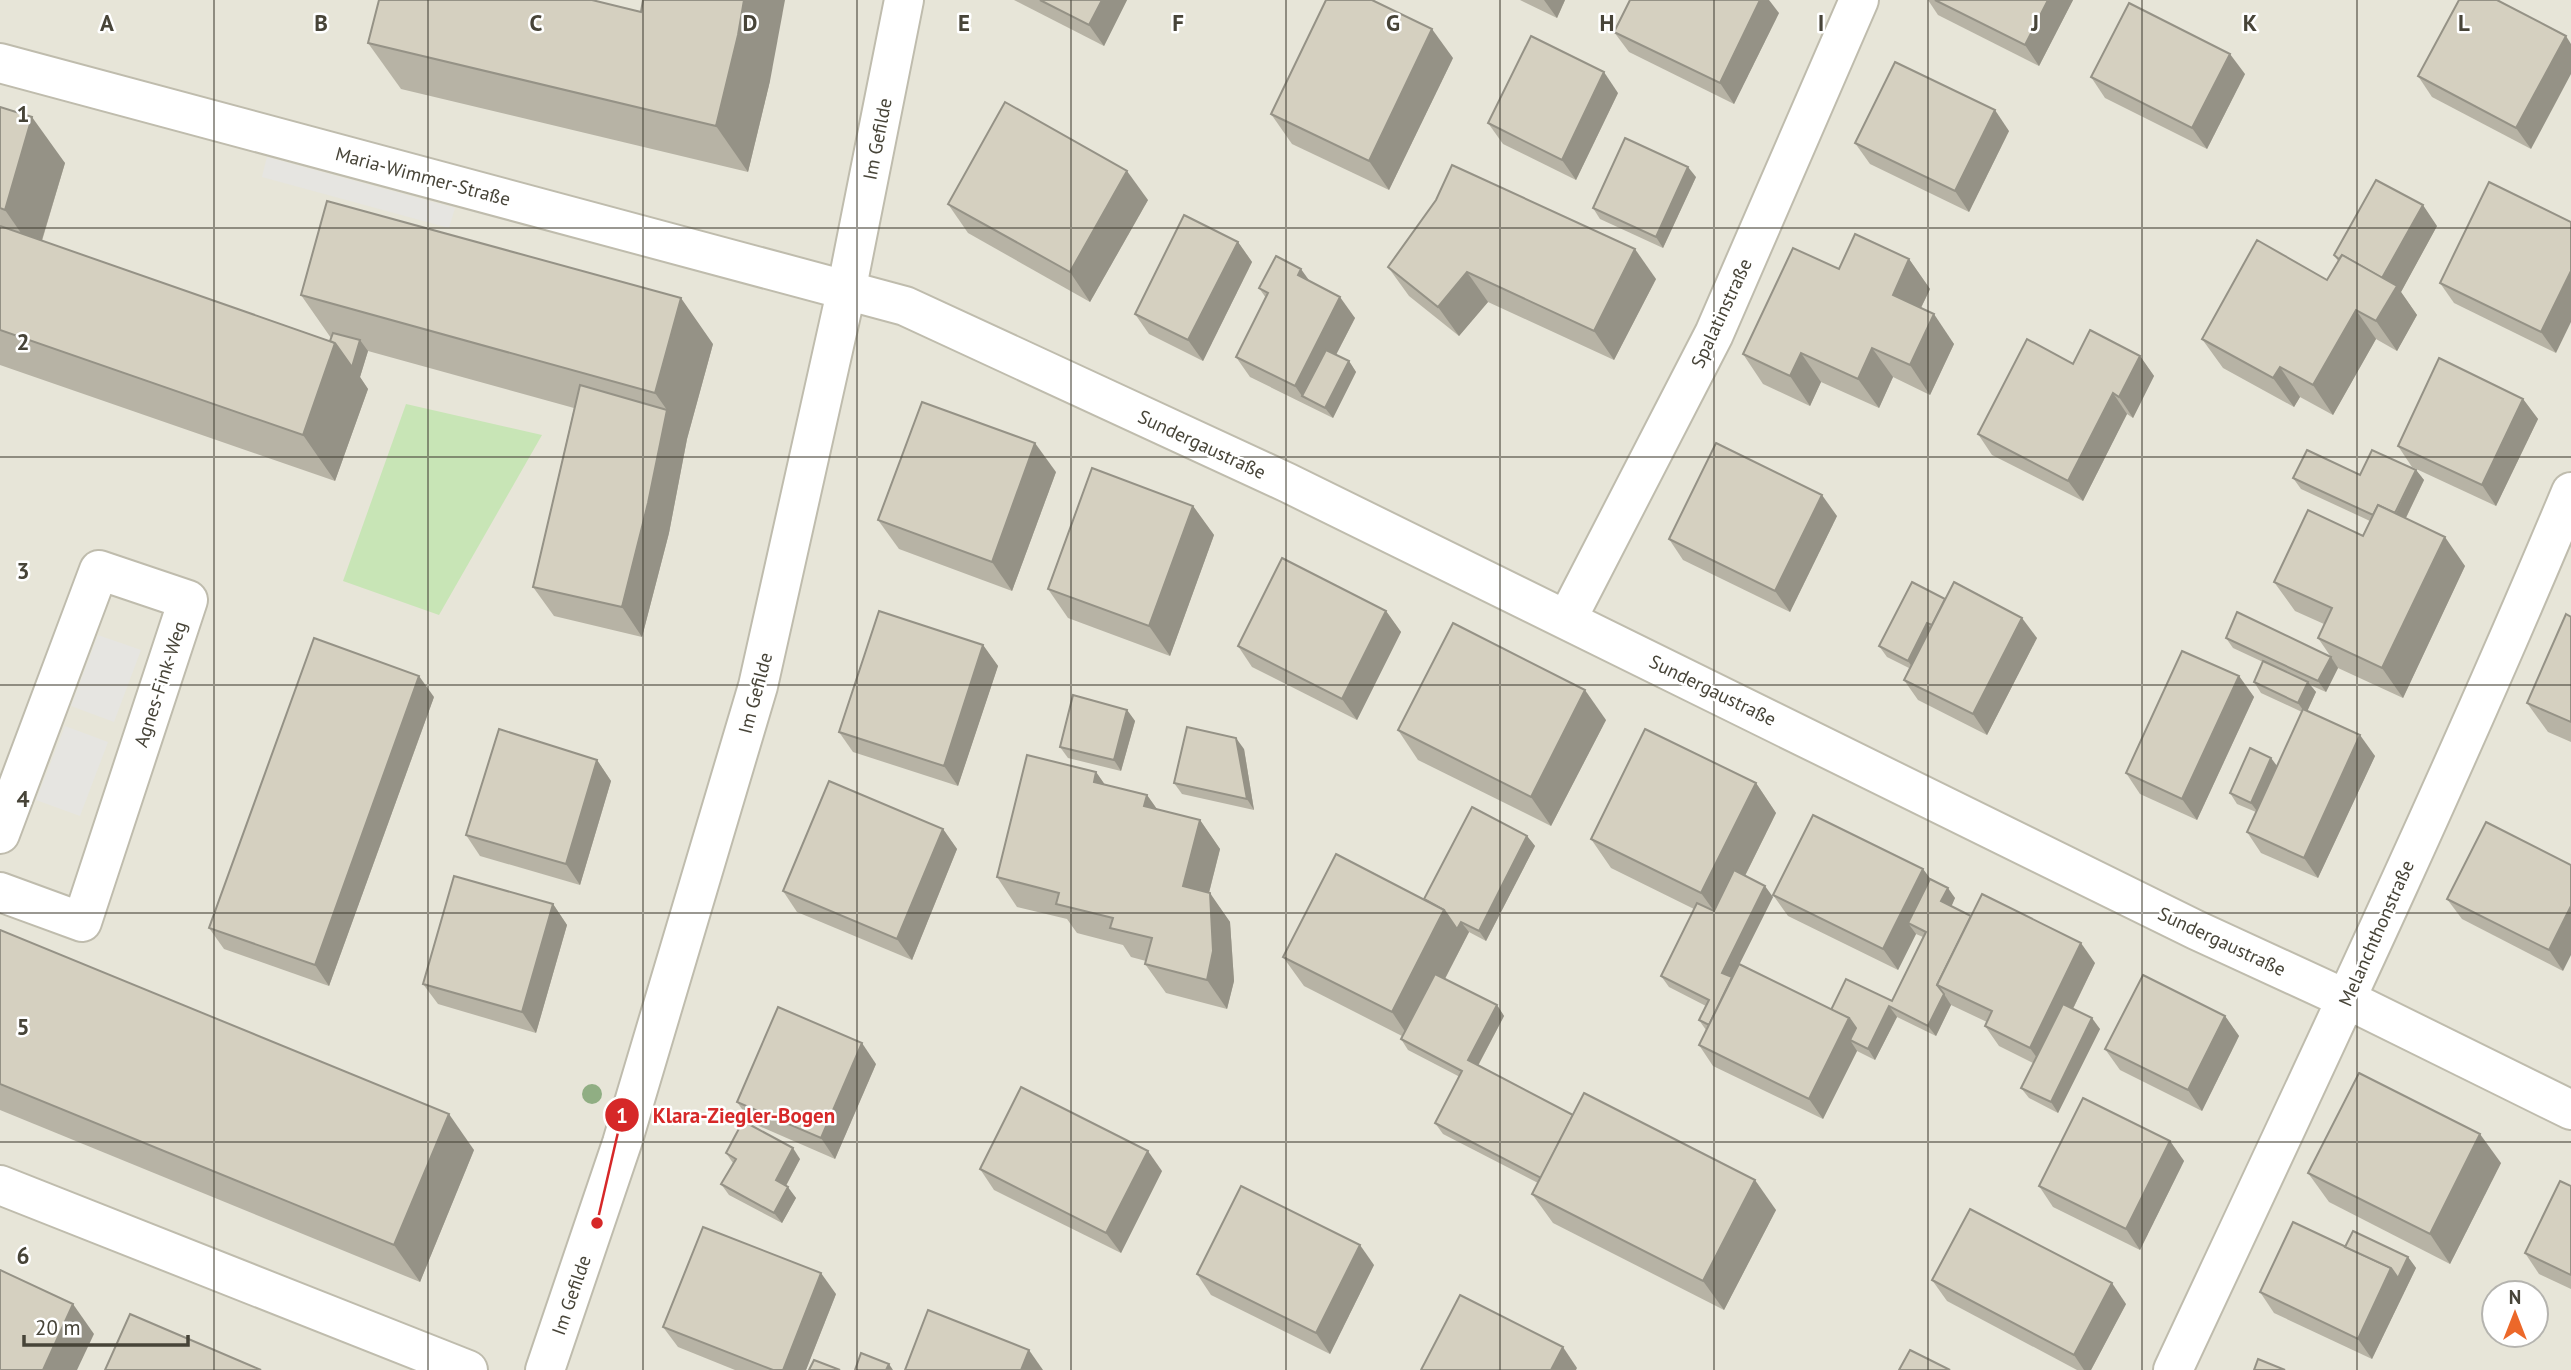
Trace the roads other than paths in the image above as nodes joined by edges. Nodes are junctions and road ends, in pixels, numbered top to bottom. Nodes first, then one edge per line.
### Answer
1 (904, 0) edge
2 (1859, 0) edge
3 (0, 63) edge
4 (846, 292) junction
5 (2571, 492) edge
6 (1567, 619) junction
7 (0, 834) edge
8 (0, 892) edge
9 (2346, 999) junction
10 (2571, 1110) edge
11 (0, 1185) edge
12 (468, 1370) edge
13 (545, 1370) edge
14 (2173, 1370) edge

1 - 4 street, Im Gefilde
2 - 6 street, Spalatinstraße
3 - 4 street, Maria-Wimmer-Straße
4 - 6 street, Sundergaustraße
4 - 13 street, Im Gefilde
5 - 9 street, Melanchthonstraße
6 - 9 street, Sundergaustraße
7 - 8 street, Agnes-Fink-Weg
9 - 10 street, Sundergaustraße
9 - 14 street, Melanchthonstraße
11 - 12 street

